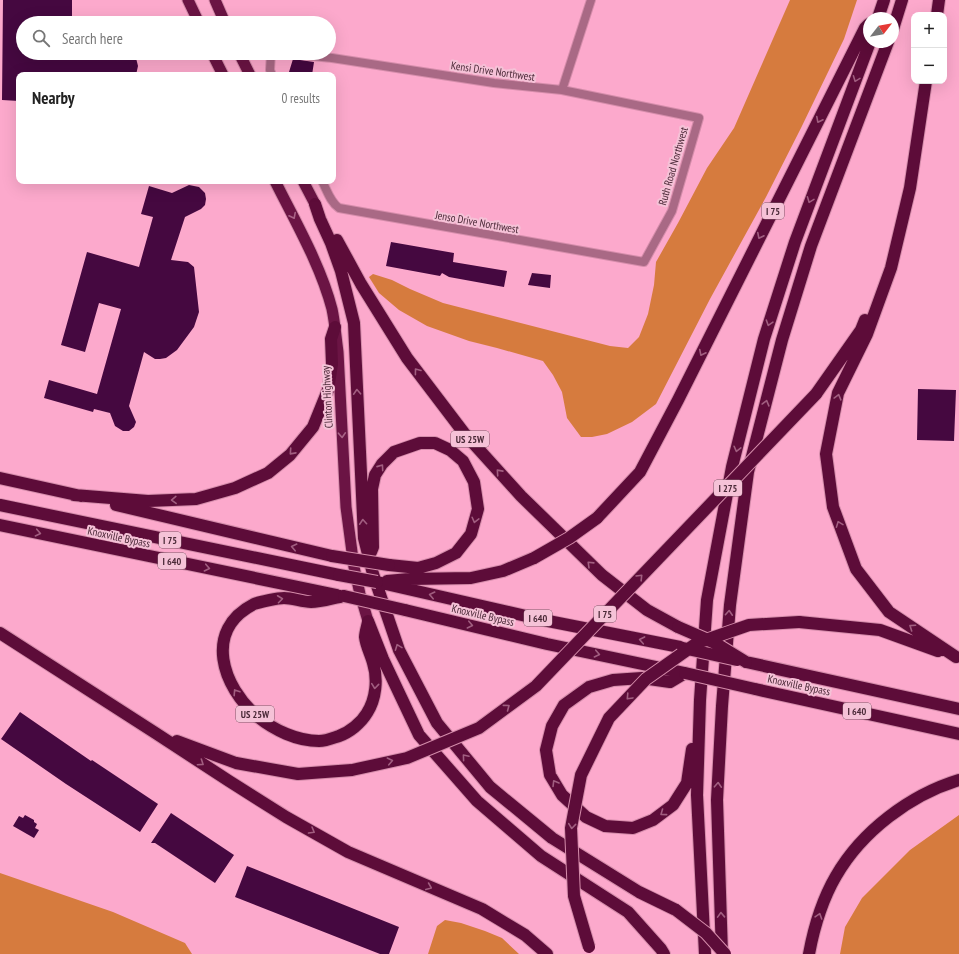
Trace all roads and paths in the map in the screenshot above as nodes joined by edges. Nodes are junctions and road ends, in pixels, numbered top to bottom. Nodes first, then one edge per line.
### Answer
1 (188, 0) edge
2 (215, 0) edge
3 (591, 0) edge
4 (884, 0) edge
5 (902, 0) edge
6 (939, 0) edge
7 (880, 12) edge
8 (898, 12) edge
9 (937, 12) edge
10 (196, 16) edge
11 (222, 16) edge
12 (863, 32) edge
13 (868, 48) edge
14 (886, 48) edge
15 (336, 59) edge
16 (216, 60) edge
17 (242, 60) edge
18 (271, 60) edge
19 (222, 72) edge
20 (248, 72) edge
21 (271, 72) edge
22 (926, 84) edge
23 (562, 90) junction
24 (699, 118) joint
25 (277, 184) edge
26 (305, 184) edge
27 (324, 184) edge
28 (315, 204) junction
29 (644, 262) joint
30 (891, 268) junction
31 (335, 327) junction
32 (0, 478) edge
33 (74, 495) junction
34 (0, 505) edge
35 (0, 525) edge
36 (369, 559) junction
37 (377, 582) joint
38 (396, 584) junction
39 (344, 596) junction
40 (368, 621) junction
41 (0, 633) edge
42 (958, 657) edge
43 (746, 662) junction
44 (685, 673) junction
45 (700, 700) junction
46 (959, 709) edge
47 (157, 734) junction
48 (959, 734) edge
49 (959, 780) edge
50 (590, 950) edge
51 (547, 954) edge
52 (664, 954) edge
53 (705, 954) edge
54 (723, 954) edge
55 (809, 954) edge

1 - 10 highway
2 - 11 highway
3 - 23 street
4 - 7 highway
5 - 8 highway
6 - 9 highway
12 -> 38 highway, I 75, bridge
13 -> 45 highway, I 275
54 -> 14 highway, I 275
15 - 23 street, Kensi Drive Northwest
16 - 19 highway
17 - 20 highway
18 - 21 street
22 - 30 highway, I 75
23 - 24 street, Kensi Drive Northwest
24 - 29 street, Ruth Road Northwest
25 -> 31 highway, Clinton Highway / US 25W
26 - 28 highway, US 25W
27 - 29 street, Jenso Drive Northwest
36 -> 28 highway
43 -> 28 highway, US 25W, bridge
42 -> 30 highway
47 -> 30 highway, I 75, bridge
31 -> 33 highway
31 -> 40 highway, Clinton Highway / US 25W
32 - 33 highway
36 -> 33 highway, bridge
34 - 37 highway, Knoxville Bypass / I 75, bridge
35 -> 39 highway, Knoxville Bypass / I 640
54 -> 36 highway, bridge
37 - 38 highway, Knoxville Bypass / I 640
43 -> 38 highway, Knoxville Bypass / I 640, bridge
40 -> 39 highway, US 25W
39 -> 44 highway, Knoxville Bypass / I 640, bridge
40 - 52 highway
41 - 47 highway, I 75
42 -> 50 highway, bridge
43 - 46 highway, Knoxville Bypass / I 640
45 -> 44 highway
44 - 48 highway, Knoxville Bypass / I 640, bridge
45 - 53 highway, I 275
47 -> 51 highway
55 -> 49 highway

